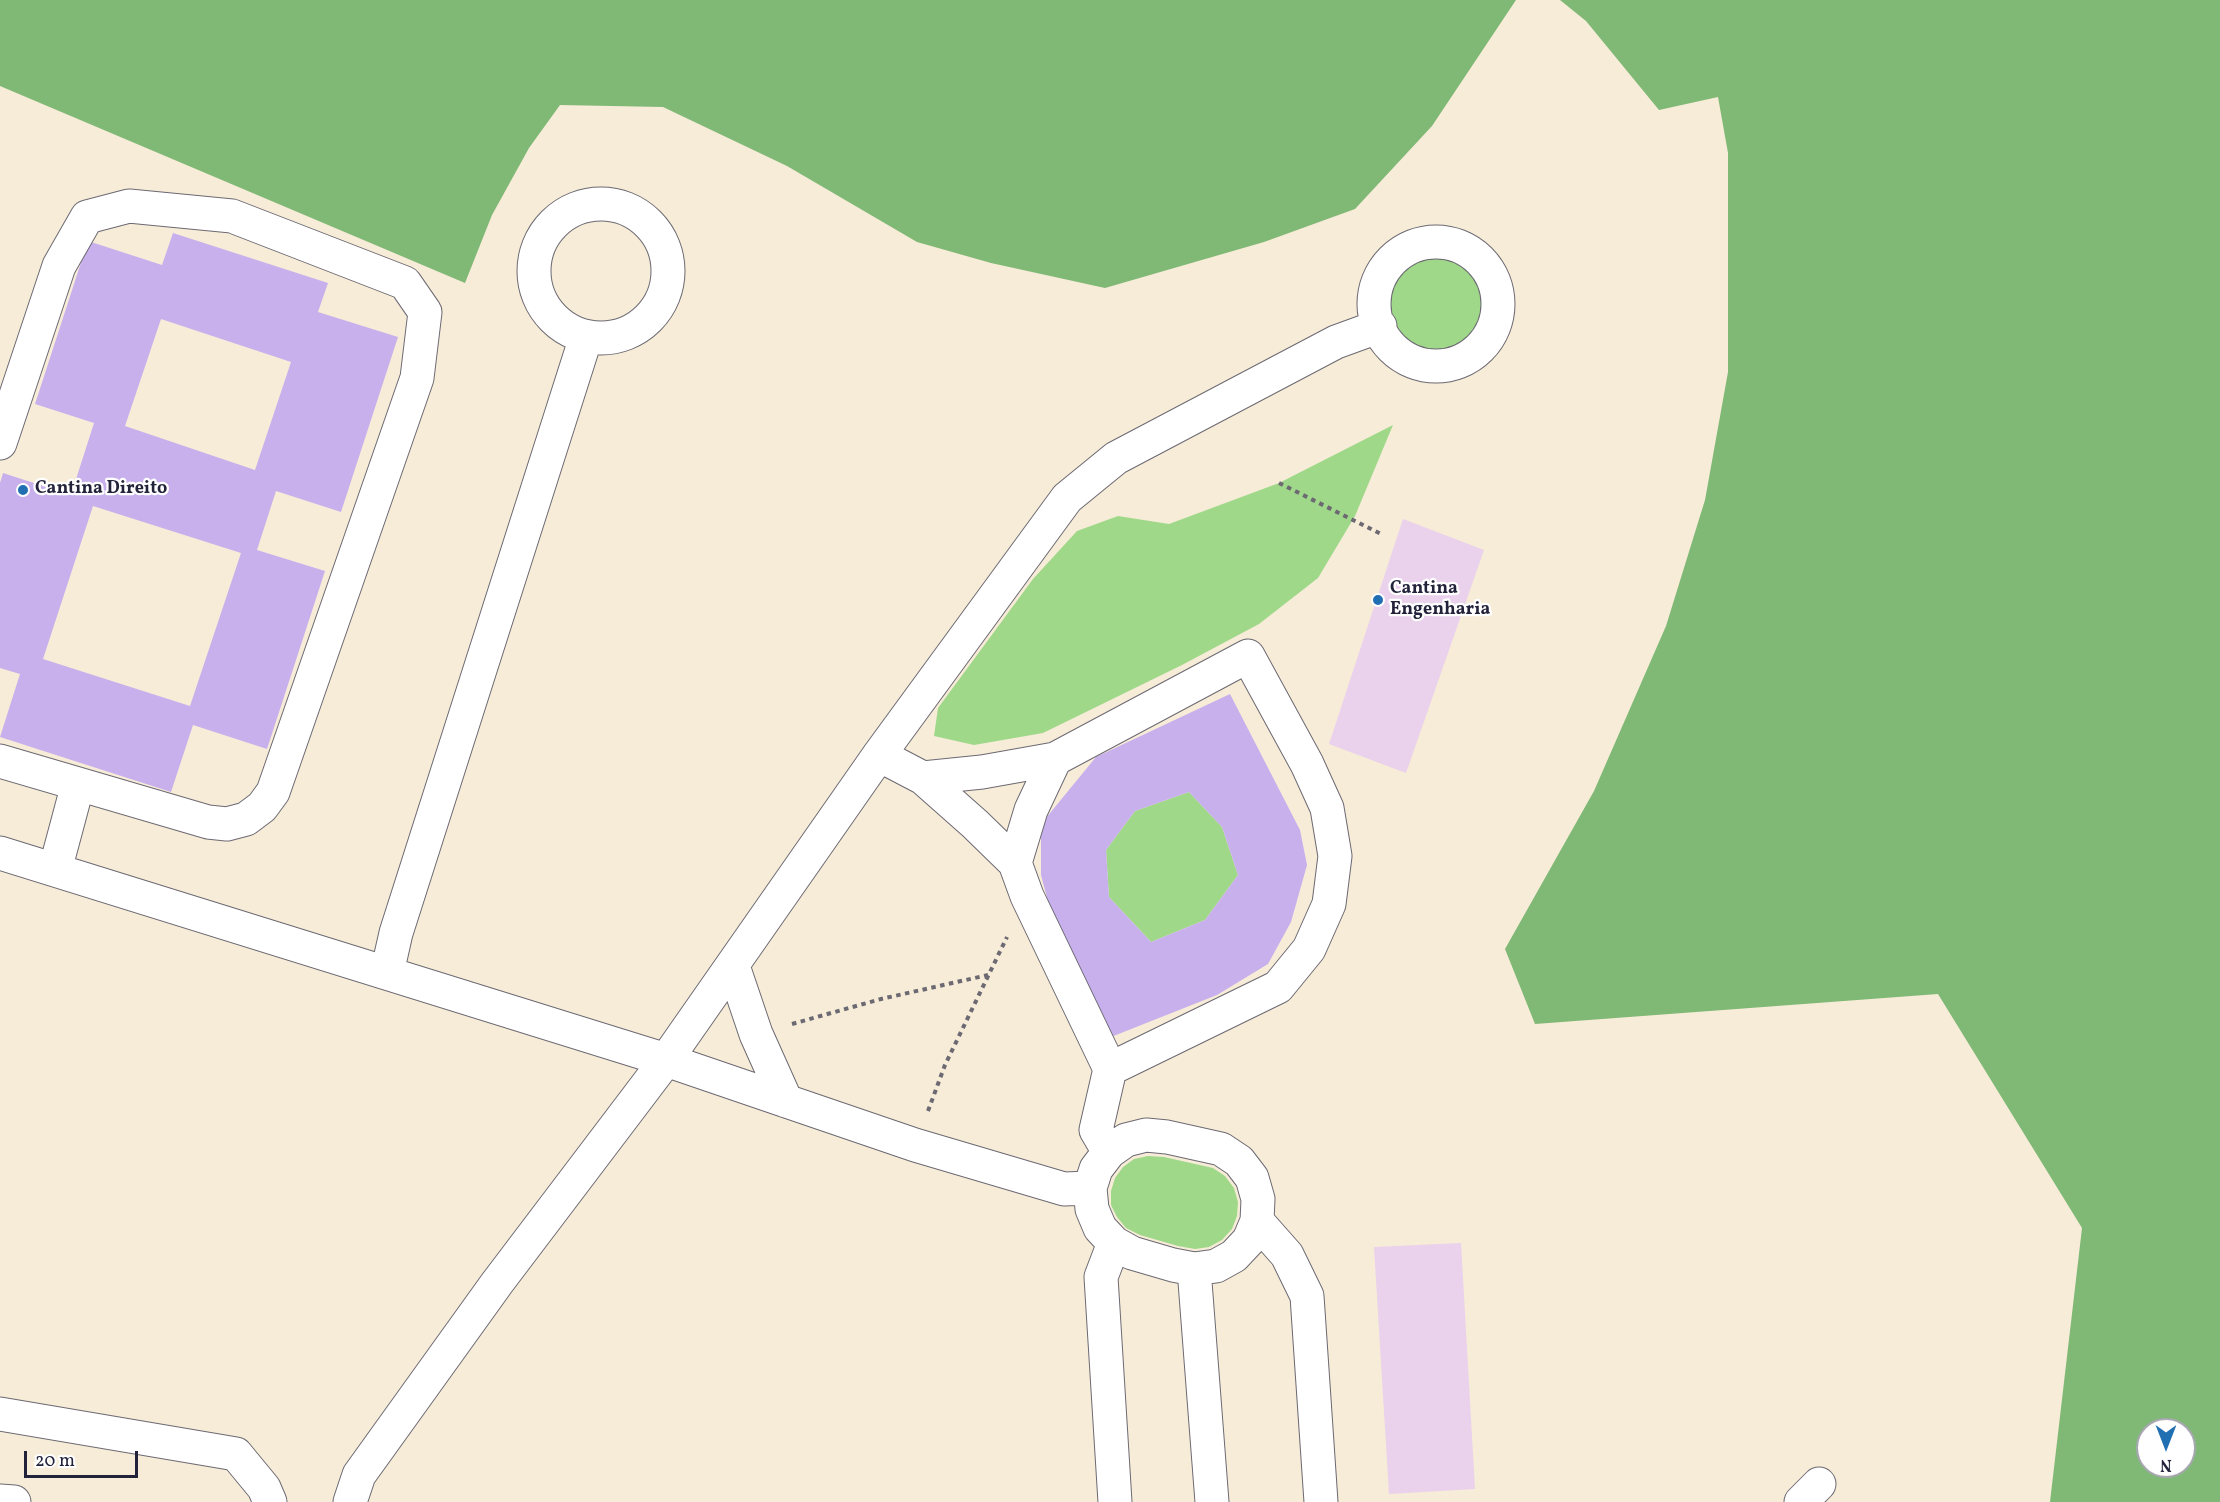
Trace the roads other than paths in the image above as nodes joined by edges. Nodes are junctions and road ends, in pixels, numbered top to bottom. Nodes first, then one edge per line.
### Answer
1 (1380, 326) dead end
2 (586, 337) junction
3 (0, 442) edge
4 (879, 755) junction
5 (1055, 759) junction
6 (0, 761) edge
7 (923, 778) junction
8 (78, 784) junction
9 (0, 853) edge
10 (1015, 863) junction
11 (55, 870) junction
12 (733, 966) junction
13 (387, 973) junction
14 (666, 1060) junction
15 (1110, 1068) junction
16 (786, 1101) junction
17 (1109, 1152) junction
18 (1090, 1188) junction
19 (1257, 1221) junction
20 (1114, 1243) junction
21 (1194, 1269) junction
22 (0, 1414) edge
23 (0, 1501) edge
24 (14, 1502) edge
25 (270, 1502) edge
26 (350, 1502) edge
27 (1115, 1502) edge
28 (1212, 1502) edge
29 (1321, 1502) edge

1 - 4 lane
2 - 2 lane
2 - 13 lane
3 - 8 lane
4 - 7 lane
4 - 12 lane
5 - 7 lane
5 - 10 lane
5 - 15 lane
6 - 8 lane
7 - 10 lane
8 - 11 lane
9 - 11 lane
10 - 15 lane
11 - 13 lane
12 - 14 lane
12 - 16 lane
13 - 14 lane
14 - 16 lane
14 - 26 lane
15 - 17 lane
16 - 18 lane
17 - 18 lane
17 - 19 lane
18 - 20 lane
19 - 21 lane
19 - 29 lane
20 - 21 lane
20 - 27 lane
21 - 28 lane
22 - 25 lane
23 - 24 lane

